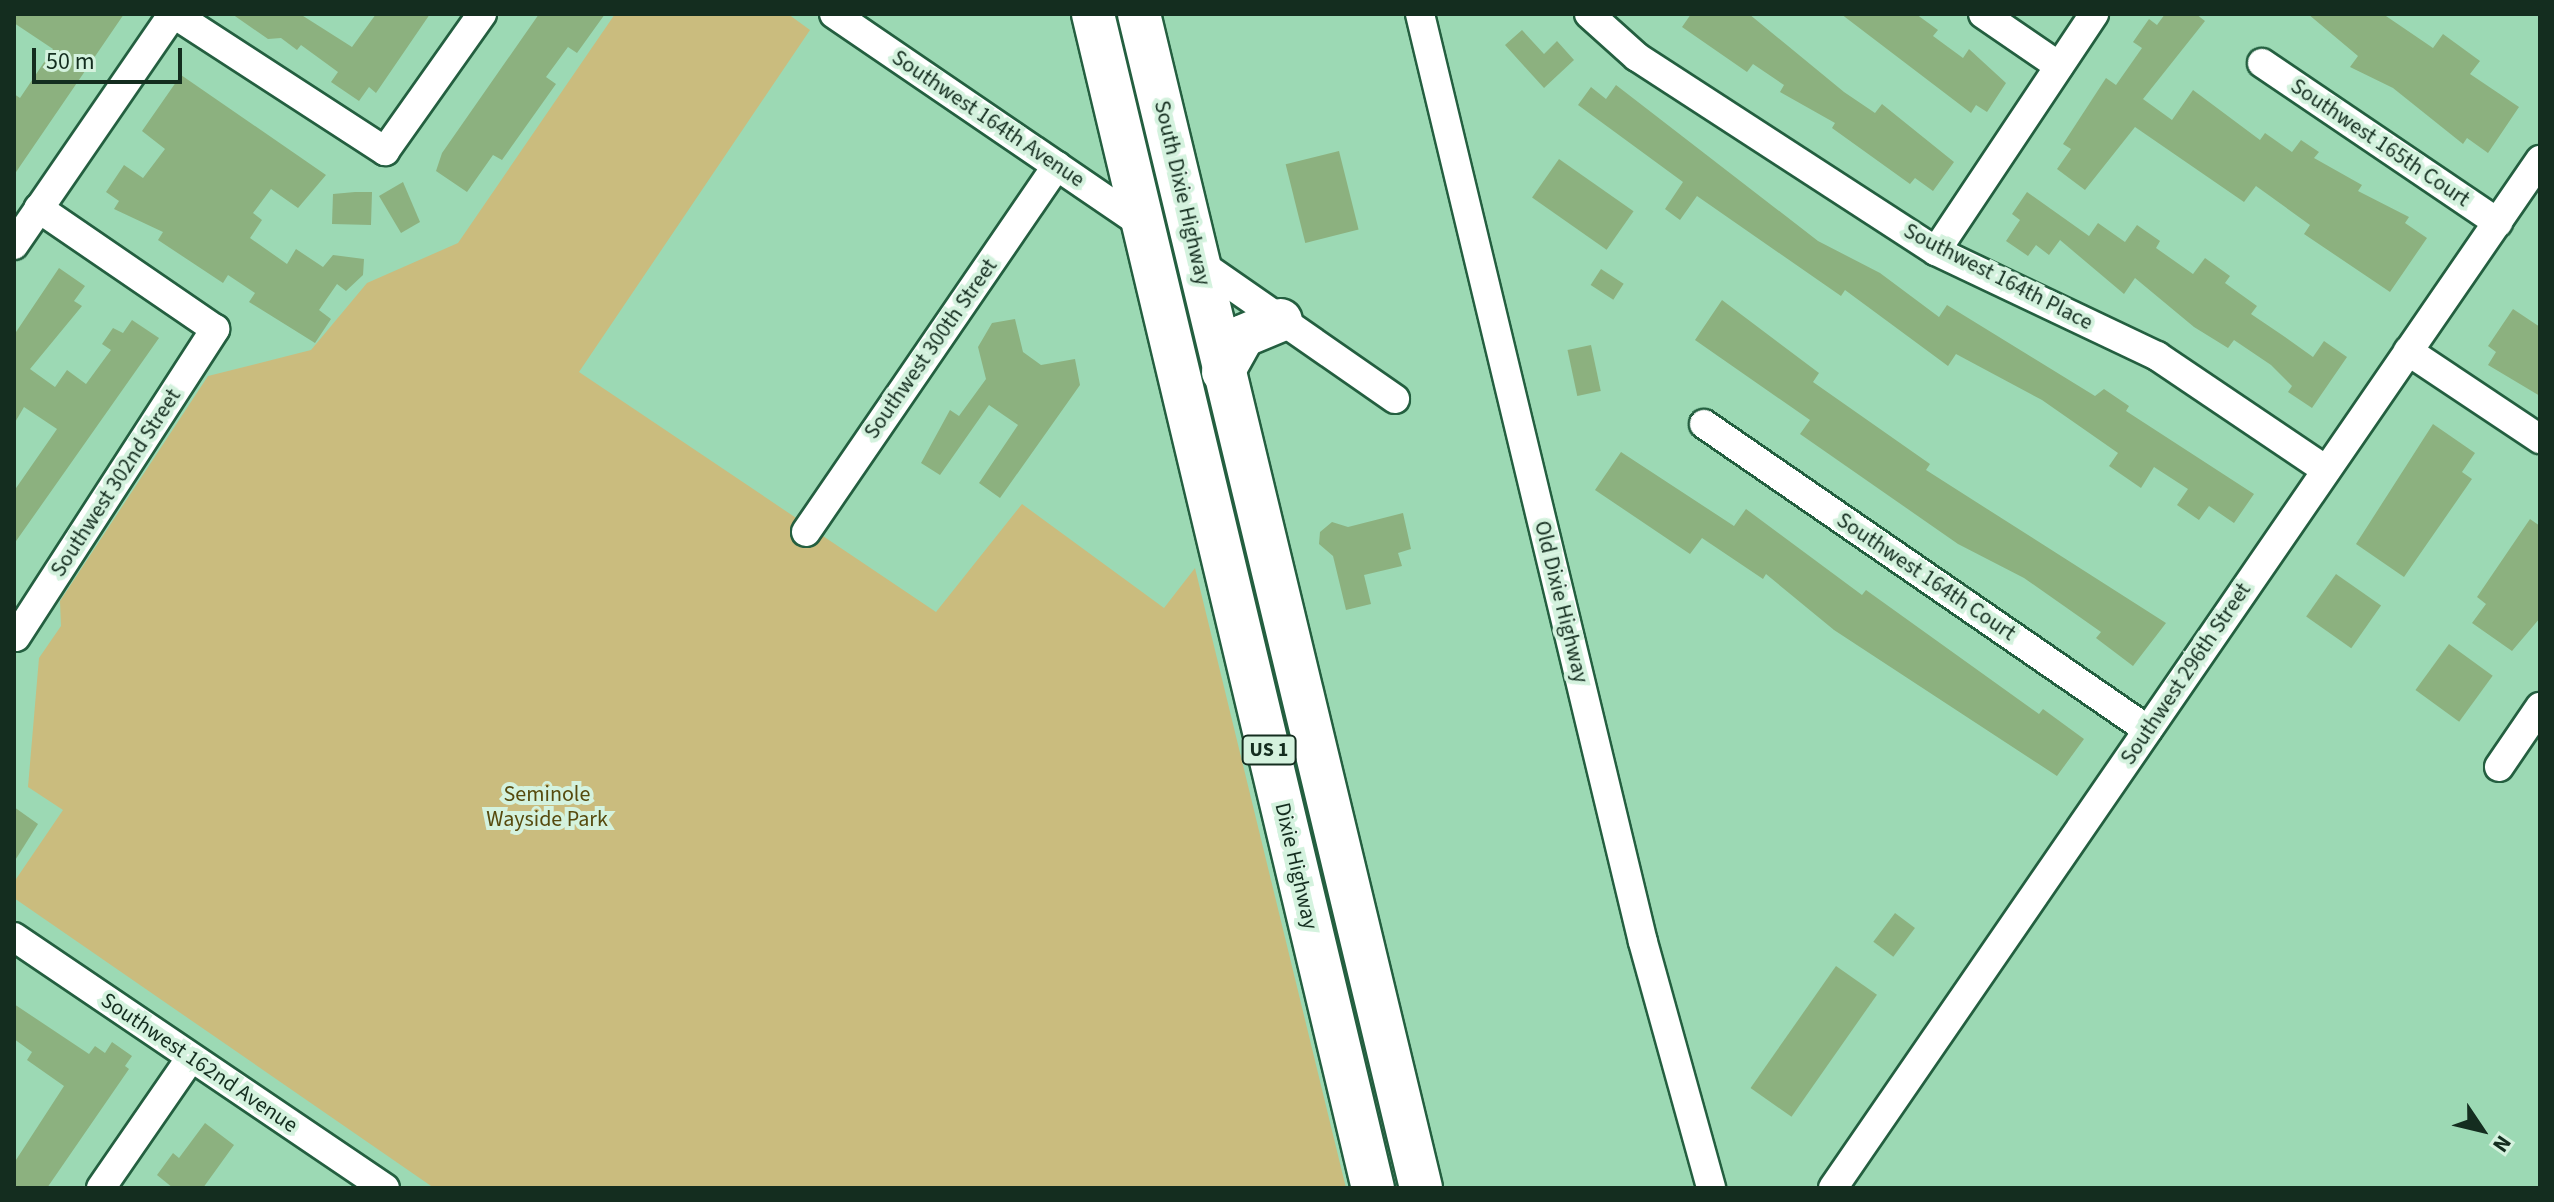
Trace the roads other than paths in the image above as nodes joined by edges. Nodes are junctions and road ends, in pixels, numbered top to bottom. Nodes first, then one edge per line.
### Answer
1 (173, 14) edge
2 (482, 14) edge
3 (834, 14) edge
4 (1093, 14) edge
5 (1139, 14) edge
6 (1420, 14) edge
7 (1983, 14) edge
8 (2094, 14) edge
9 (1592, 19) edge
10 (2262, 63) dead end
11 (2059, 66) junction
12 (1114, 99) junction
13 (2540, 160) edge
14 (1057, 166) junction
15 (38, 208) junction
16 (2498, 223) junction
17 (1142, 224) junction
18 (14, 245) edge
19 (1936, 251) junction
20 (1198, 262) junction
21 (1163, 311) joint
22 (1281, 320) junction
23 (2408, 351) junction
24 (1226, 385) junction
25 (1395, 399) dead end
26 (1704, 424) dead end
27 (2540, 439) edge
28 (2326, 470) junction
29 (806, 532) dead end
30 (1287, 632) joint
31 (16, 637) dead end
32 (1246, 655) junction
33 (2540, 707) edge
34 (2148, 730) junction
35 (2499, 767) dead end
36 (1360, 936) junction
37 (14, 937) edge
38 (1322, 972) junction
39 (190, 1059) junction
40 (371, 1184) edge
41 (1833, 1186) edge
42 (101, 1188) edge
43 (1373, 1188) edge
44 (1399, 1188) edge
45 (1421, 1188) edge
46 (1711, 1188) edge

1 - 2 street
1 - 15 street
3 - 14 street, Southwest 164th Avenue
4 - 12 highway, US 1
5 - 20 highway, South Dixie Highway / US 1
6 - 46 street, Old Dixie Highway
7 - 11 street
8 - 11 street
9 - 19 street, Southwest 164th Place
10 - 16 street, Southwest 165th Court
11 - 19 street
12 - 17 highway, South Dixie Highway / US 1
12 - 20 highway
13 - 16 street, Southwest 296th Street
14 - 17 street, Southwest 164th Avenue
14 - 29 street, Southwest 300th Street
15 - 18 street
15 - 31 street, Southwest 302nd Street
16 - 23 street, Southwest 296th Street
17 - 21 highway, South Dixie Highway / US 1
17 - 24 highway
19 - 28 street, Southwest 164th Place
20 - 22 street
20 - 24 highway, South Dixie Highway / US 1
21 - 32 highway, Dixie Highway / US 1
22 - 24 highway
22 - 25 street
23 - 27 street
23 - 28 street, Southwest 296th Street
24 - 30 highway, South Dixie Highway / US 1
26 - 34 street, Southwest 164th Court
28 - 34 street, Southwest 296th Street
30 - 36 highway, Dixie Highway / US 1
32 - 36 highway
32 - 38 highway, Dixie Highway / US 1
33 - 35 street
34 - 41 street, Southwest 296th Street
36 - 45 highway, Dixie Highway / US 1
37 - 39 street, Southwest 162nd Avenue
38 - 43 highway, Dixie Highway / US 1
38 - 44 highway
39 - 40 street, Southwest 162nd Avenue
39 - 42 street

